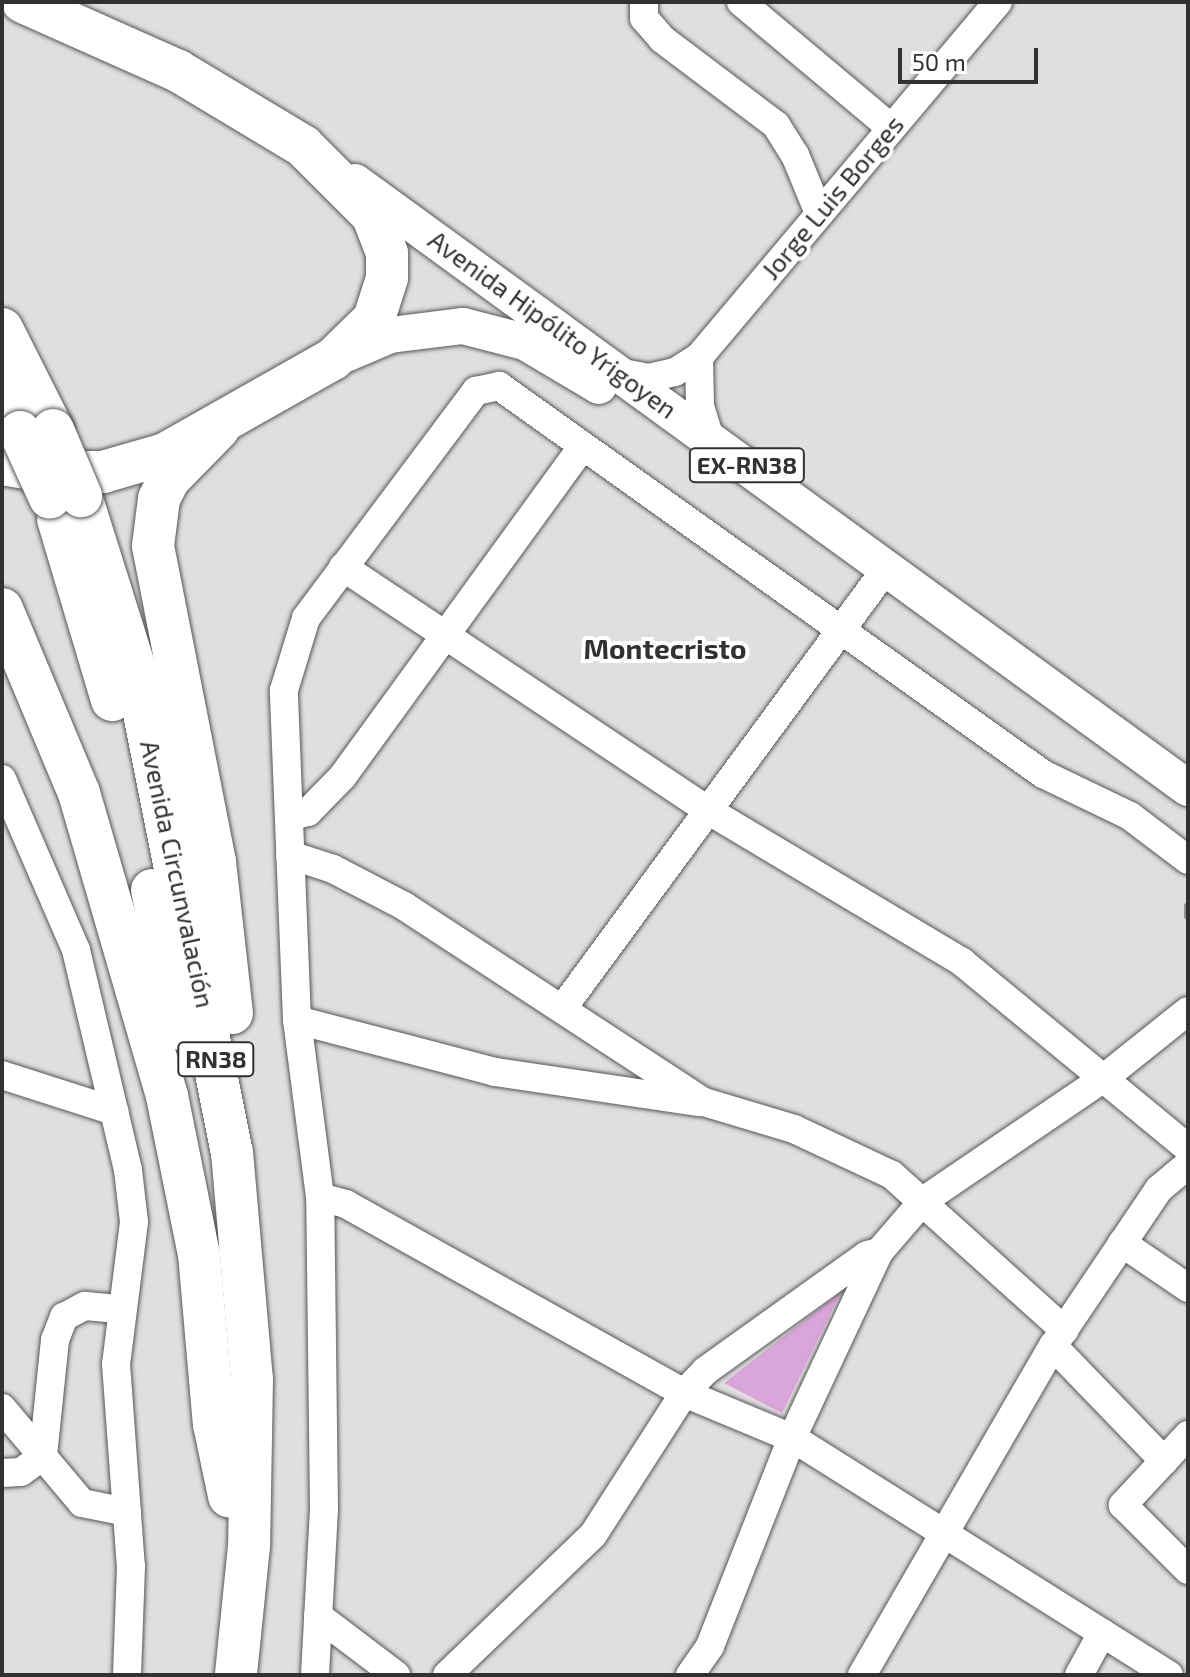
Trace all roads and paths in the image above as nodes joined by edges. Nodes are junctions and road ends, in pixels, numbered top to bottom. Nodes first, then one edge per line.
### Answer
1 (23, 2) edge
2 (644, 2) edge
3 (741, 2) edge
4 (998, 2) edge
5 (891, 128) junction
6 (303, 146) junction
7 (819, 213) junction
8 (2, 329) edge
9 (699, 357) junction
10 (333, 359) junction
11 (623, 373) junction
12 (2, 391) edge
13 (219, 428) junction
14 (710, 438) junction
15 (25, 442) edge
16 (582, 447) junction
17 (66, 497) junction
18 (343, 567) junction
19 (874, 585) junction
20 (2, 609) edge
21 (842, 631) junction
22 (444, 635) junction
23 (2, 779) edge
24 (1188, 788) edge
25 (709, 811) junction
26 (1188, 813) edge
27 (289, 817) junction
28 (290, 855) junction
29 (1188, 860) edge
30 (562, 1009) junction
31 (1188, 1011) edge
32 (297, 1020) junction
33 (2, 1075) edge
34 (1104, 1078) junction
35 (704, 1102) junction
36 (114, 1111) junction
37 (1188, 1148) edge
38 (1188, 1165) edge
39 (320, 1197) junction
40 (923, 1201) junction
41 (1122, 1243) junction
42 (879, 1252) junction
43 (1188, 1288) edge
44 (119, 1309) junction
45 (1058, 1338) junction
46 (252, 1379) junction
47 (684, 1393) junction
48 (2, 1408) edge
49 (1188, 1435) edge
50 (792, 1438) junction
51 (43, 1456) junction
52 (1164, 1461) junction
53 (2, 1473) edge
54 (229, 1496) junction
55 (127, 1512) junction
56 (946, 1533) junction
57 (1188, 1570) edge
58 (318, 1616) junction
59 (1102, 1633) junction
60 (237, 1655) edge
61 (127, 1675) edge
62 (315, 1675) edge
63 (396, 1675) edge
64 (447, 1675) edge
65 (690, 1675) edge
66 (862, 1675) edge
67 (1079, 1675) edge
68 (1169, 1675) edge

1 - 6 highway
2 - 7 street
3 - 5 street
4 - 5 street, Jorge Luis Borges
5 - 7 street, Jorge Luis Borges
6 - 10 highway
6 - 11 main road, Avenida Hipólito Yrigoyen / EX-RN38
7 - 9 street, Jorge Luis Borges
8 - 15 highway, Avenida Circunvalación / RN38
9 - 11 street, Jorge Luis Borges
9 - 14 street
10 - 13 highway
10 - 19 main road, Avenida Hipólito Yrigoyen / EX-RN38
11 - 14 main road, Avenida Hipólito Yrigoyen / EX-RN38
12 - 15 highway, Avenida Circunvalación / RN38
13 - 15 highway
13 - 46 highway
14 - 24 main road, Avenida Hipólito Yrigoyen / EX-RN38
15 - 17 highway, Avenida Circunvalación / RN38, bridge
16 - 18 street
16 - 21 street
16 - 22 street
17 - 46 highway, Avenida Circunvalación / RN38
17 - 54 highway, Avenida Circunvalación / RN38
18 - 22 street
18 - 27 street
19 - 21 street
19 - 26 main road, Avenida Hipólito Yrigoyen / EX-RN38
20 - 54 highway
21 - 25 street
21 - 29 street
22 - 25 street
22 - 27 street
23 - 36 street
25 - 30 street
25 - 34 street
27 - 28 street
28 - 30 street
28 - 32 street
30 - 35 street
31 - 34 street
32 - 35 street
32 - 39 street
33 - 36 street
34 - 37 street
34 - 40 street
35 - 40 street
36 - 44 street
38 - 41 street
39 - 47 street
39 - 58 street
40 - 42 street
40 - 45 street
41 - 43 street
41 - 45 street
42 - 47 street
42 - 50 street
44 - 51 street
44 - 55 street
45 - 52 street
45 - 56 street
46 - 60 highway, Avenida Circunvalación / RN38
47 - 50 street
47 - 64 street
48 - 51 street
49 - 52 street
50 - 56 street
50 - 65 street
51 - 53 street
51 - 55 street
52 - 57 street
54 - 60 highway, Avenida Circunvalación / RN38
55 - 61 street
56 - 59 street
56 - 66 street
58 - 62 street
58 - 63 street
59 - 67 street
59 - 68 street

